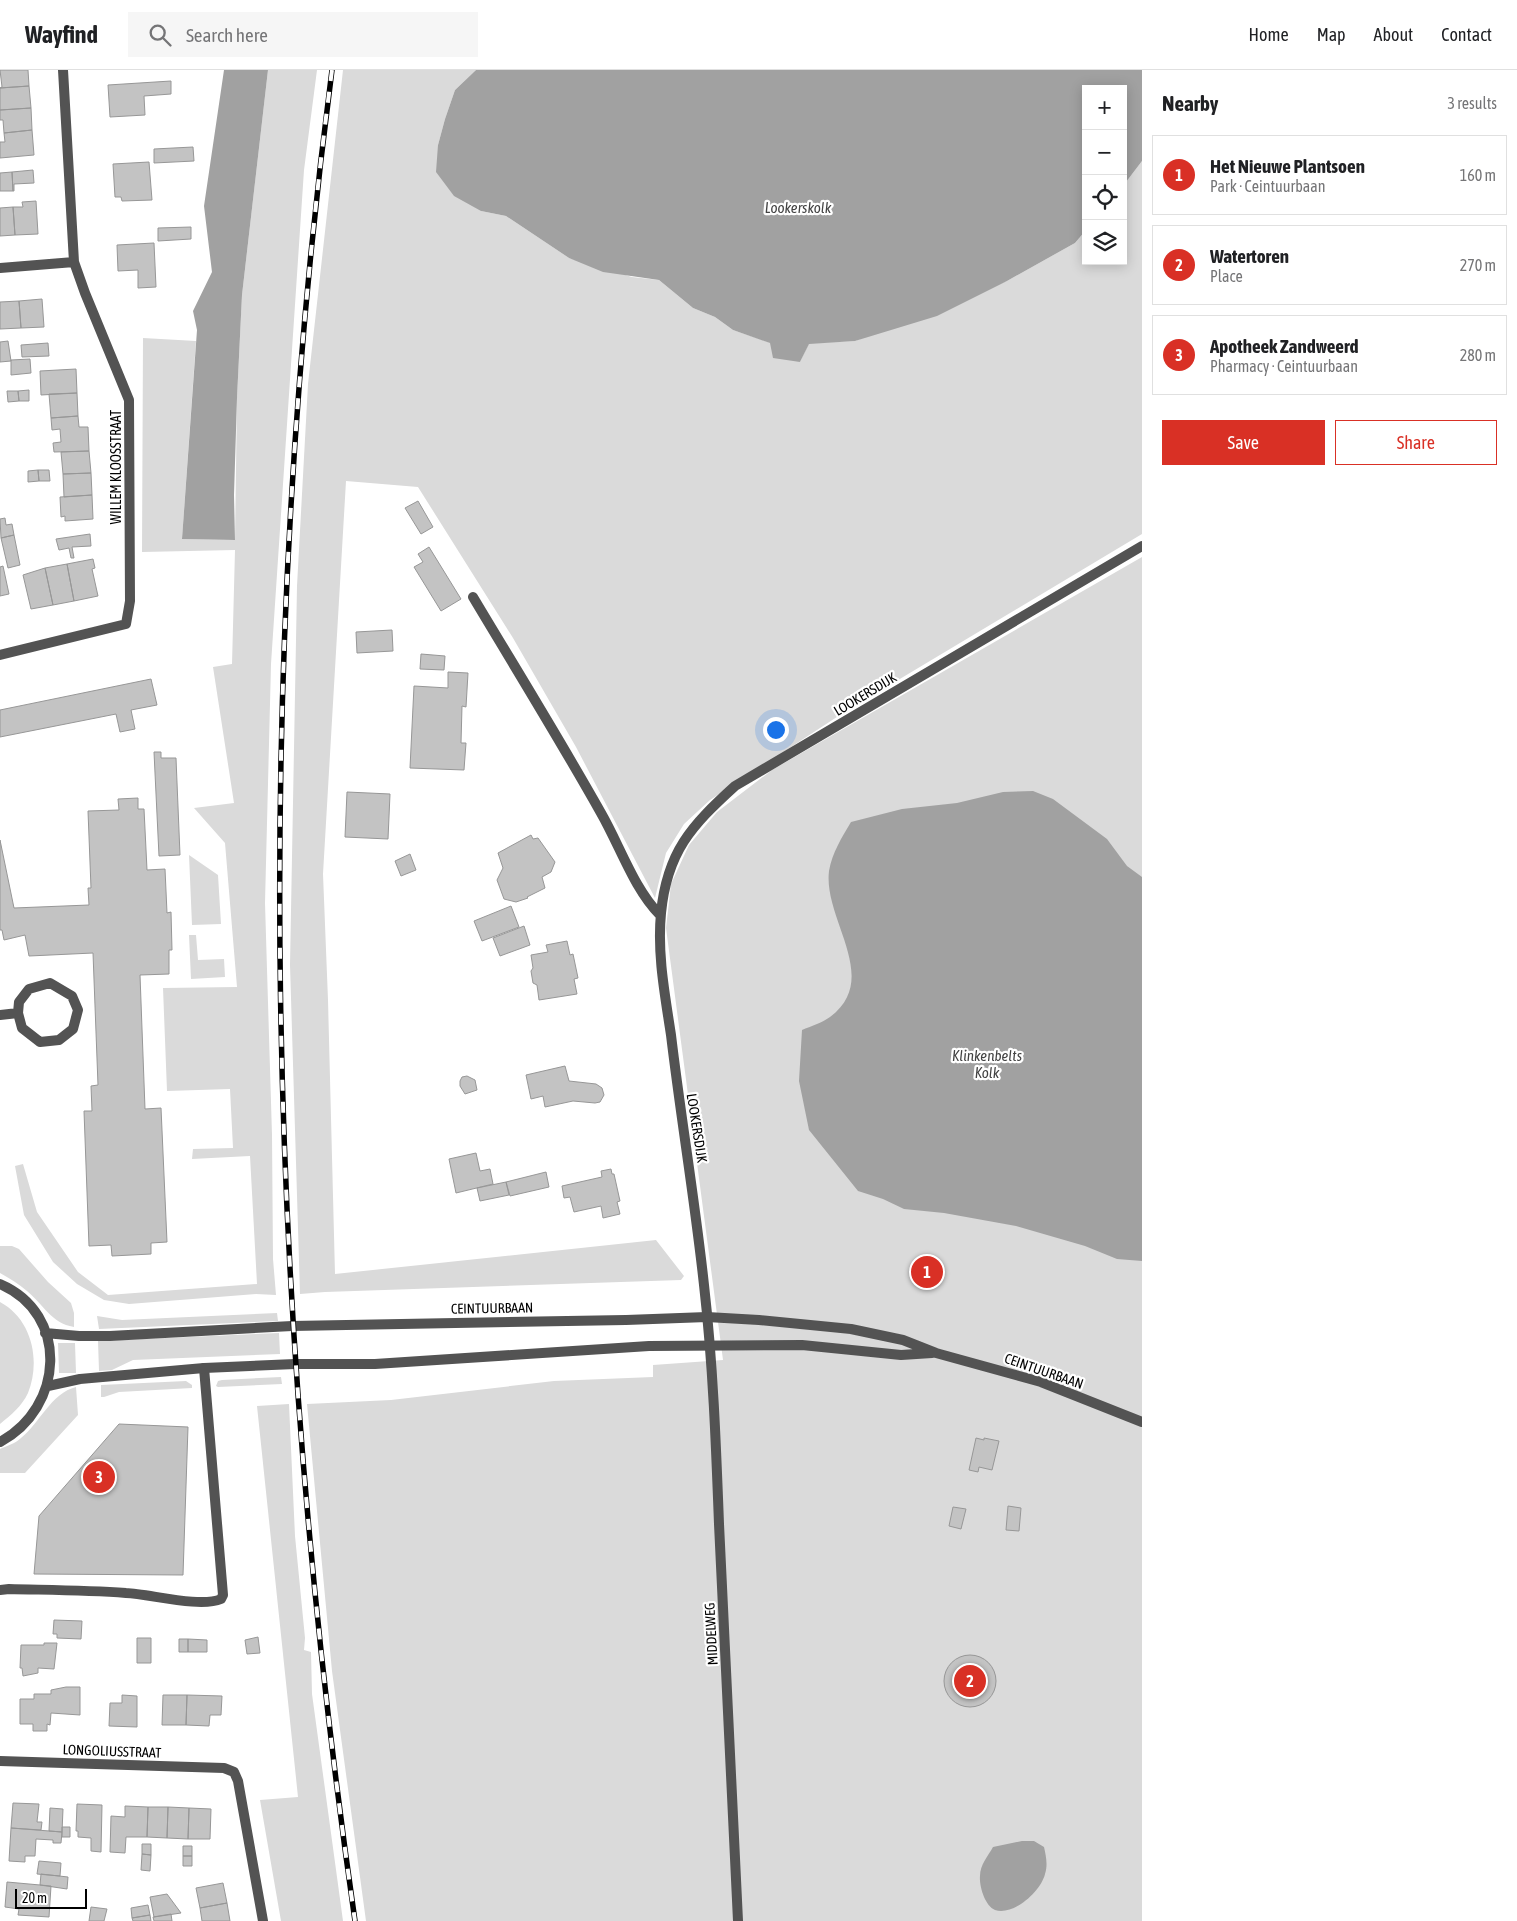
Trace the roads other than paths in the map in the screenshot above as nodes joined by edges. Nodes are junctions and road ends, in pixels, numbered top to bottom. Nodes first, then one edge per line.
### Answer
1 (63, 70) edge
2 (74, 262) junction
3 (0, 268) edge
4 (1142, 546) edge
5 (473, 596) dead end
6 (0, 655) edge
7 (660, 915) junction
8 (18, 1013) junction
9 (0, 1015) edge
10 (0, 1284) edge
11 (707, 1317) junction
12 (45, 1332) junction
13 (710, 1345) junction
14 (936, 1352) junction
15 (204, 1368) junction
16 (48, 1386) junction
17 (1142, 1422) edge
18 (0, 1442) edge
19 (0, 1590) edge
20 (0, 1761) edge
21 (263, 1921) edge
22 (738, 1921) edge

1 - 2 street, WILLEM KLOOSSTRAAT
2 - 3 street
2 - 6 street, WILLEM KLOOSSTRAAT
4 - 7 street, LOOKERSDIJK
5 - 7 street
7 - 11 street, LOOKERSDIJK
8 - 8 street
8 - 9 street
10 - 12 street
11 - 12 street, CEINTUURBAAN
11 - 13 street, LOOKERSDIJK
11 - 14 street, CEINTUURBAAN
12 - 16 street
13 - 14 street, CEINTUURBAAN
13 - 15 street, CEINTUURBAAN
13 - 22 street, MIDDELWEG
14 - 17 street, CEINTUURBAAN
15 - 16 street, CEINTUURBAAN
15 - 19 street
16 - 18 street
20 - 21 street, LONGOLIUSSTRAAT

